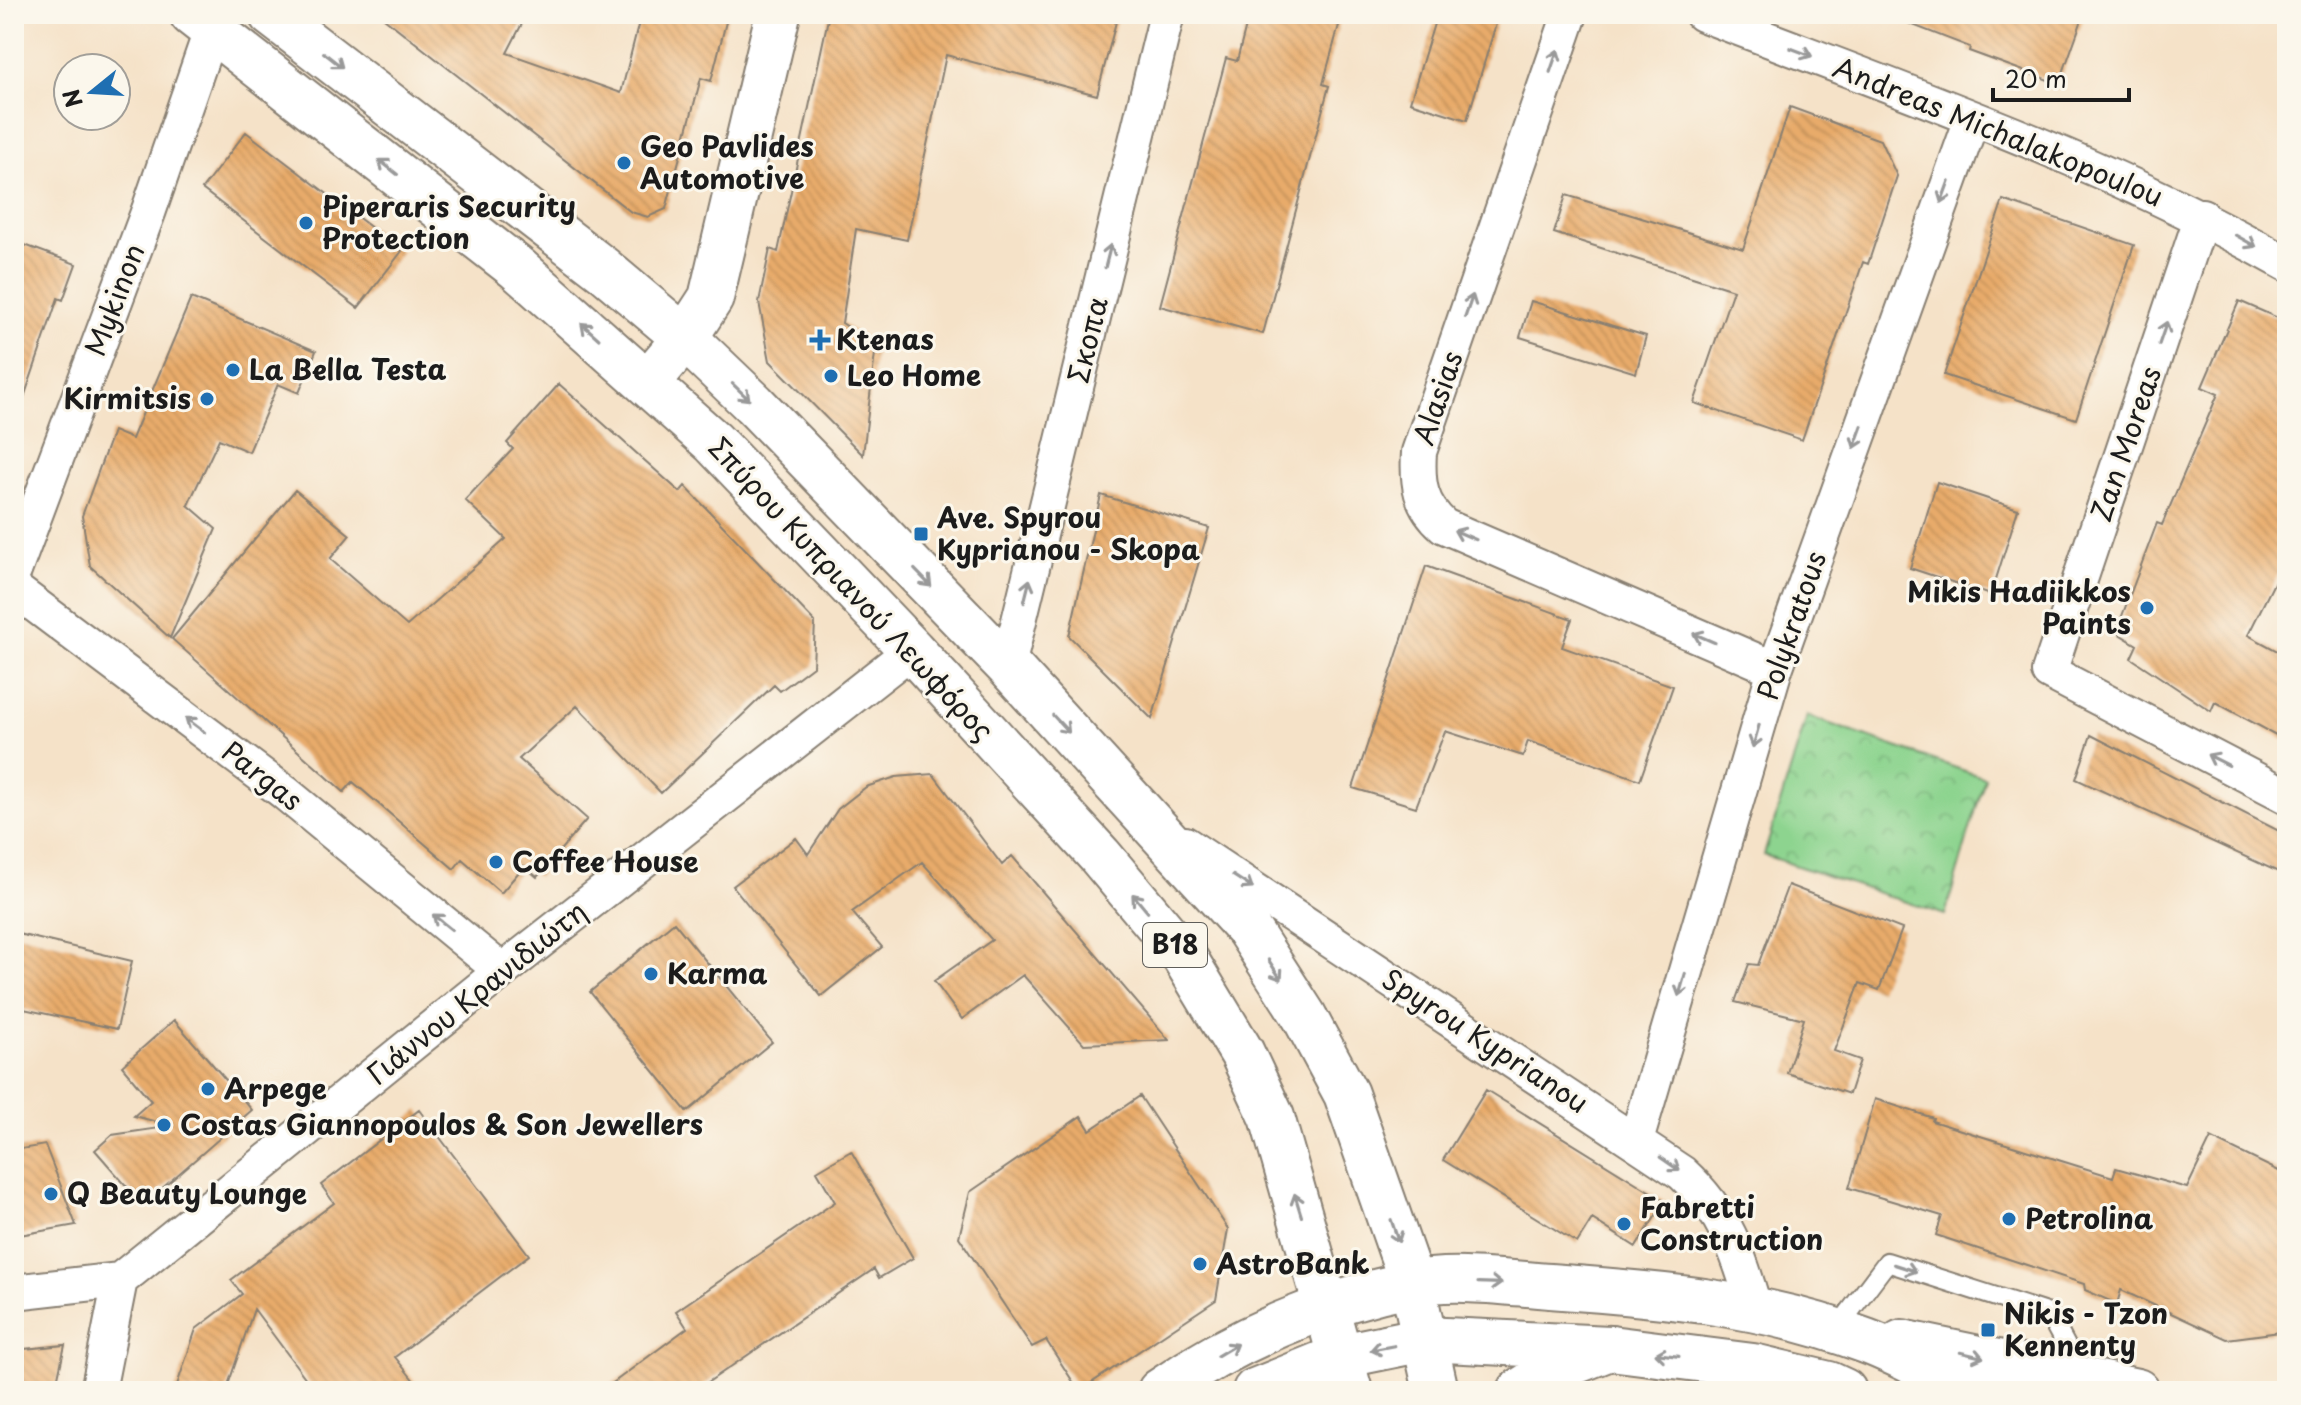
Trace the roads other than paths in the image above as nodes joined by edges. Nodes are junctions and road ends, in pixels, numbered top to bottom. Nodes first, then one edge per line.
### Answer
1 (271, 14) edge
2 (778, 14) edge
3 (1167, 14) edge
4 (1570, 14) edge
5 (1702, 14) edge
6 (202, 21) edge
7 (1972, 119) junction
8 (2202, 216) junction
9 (2287, 264) edge
10 (685, 338) junction
11 (648, 382) junction
12 (14, 571) edge
13 (14, 589) edge
14 (912, 650) junction
15 (1008, 666) junction
16 (1775, 669) junction
17 (2287, 796) edge
18 (1154, 824) junction
19 (502, 971) junction
20 (1636, 1141) junction
21 (120, 1280) junction
22 (1412, 1283) junction
23 (14, 1292) edge
24 (1328, 1306) junction
25 (1755, 1310) junction
26 (1851, 1336) junction
27 (1424, 1339) junction
28 (1610, 1348) junction
29 (1345, 1374) edge
30 (2084, 1379) junction
31 (98, 1391) edge
32 (1160, 1391) edge
33 (1255, 1391) edge
34 (1436, 1391) edge
35 (1520, 1391) edge
36 (1844, 1391) edge
37 (1970, 1391) edge
38 (2137, 1391) edge

1 -> 10 main road, Σπύρου Κυπριανού Λεωφόρος / B18
2 - 10 main road
15 -> 3 street, Σκοπα
16 -> 4 street, Alasias
5 -> 7 street, Andreas Michalakopoulou
11 -> 6 main road, Σπύρου Κυπριανού Λεωφόρος / B18
6 - 12 street, Mykinon
7 - 8 street, Andreas Michalakopoulou
7 -> 16 street, Polykratous
8 -> 9 street, Andreas Michalakopoulou
17 -> 8 street, Zan Moreas
10 - 11 main road
10 -> 15 main road, Σπύρου Κυπριανού Λεωφόρος / B18
11 - 14 main road, Σπύρου Κυπριανού Λεωφόρος / B18
19 -> 13 street, Pargas
14 - 19 street, Γιάννου Κρανιδιώτη
24 -> 14 main road, Σπύρου Κυπριανού Λεωφόρος / B18
15 -> 18 main road, Σπύρου Κυπριανού Λεωφόρος / B18
16 -> 20 street, Polykratous
18 -> 20 street, Spyrou Kyprianou
18 -> 22 main road, Σπύρου Κυπριανού Λεωφόρος / B18
19 - 21 street, Γιάννου Κρανιδιώτη
20 -> 25 street, Spyrou Kyprianou
21 - 23 street
21 - 31 street
22 - 24 main road
22 -> 25 main road
22 - 27 main road, B18
24 - 29 main road, B18
32 -> 24 main road
25 - 26 main road
26 -> 30 main road
26 -> 30 lane
26 - 37 main road
27 - 28 main road
27 -> 29 main road
27 - 34 main road, B18
28 - 35 main road
36 -> 28 main road
29 - 33 main road
30 - 38 main road

